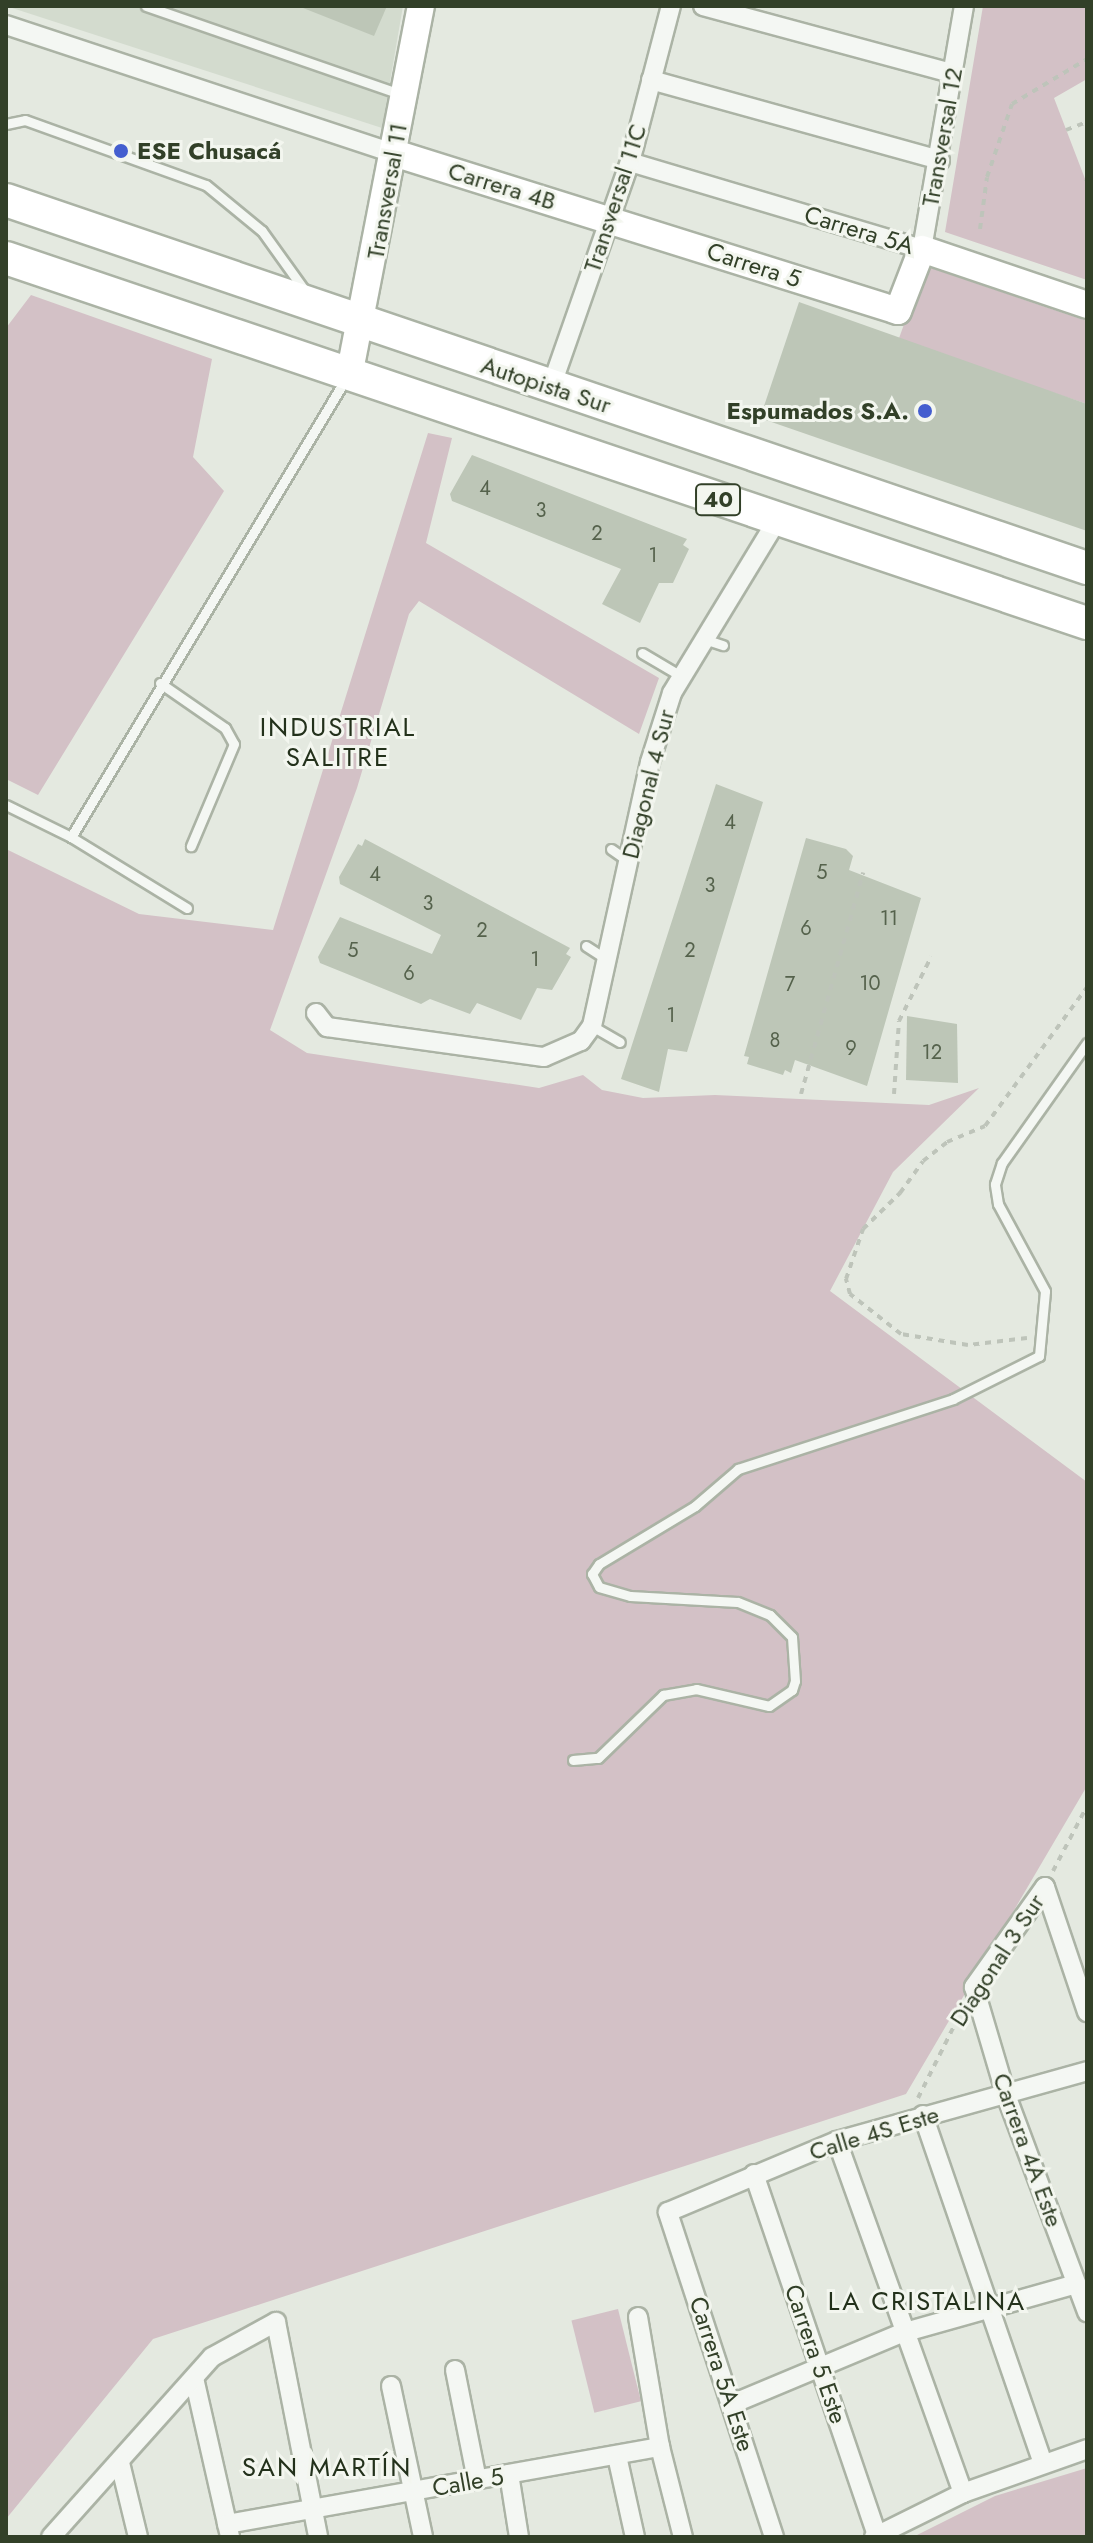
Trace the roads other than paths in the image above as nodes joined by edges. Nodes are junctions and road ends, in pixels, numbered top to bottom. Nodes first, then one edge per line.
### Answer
1 (146, 6) edge
2 (421, 6) edge
3 (671, 6) edge
4 (703, 6) edge
5 (964, 6) edge
6 (6, 25) edge
7 (952, 73) junction
8 (651, 80) junction
9 (404, 97) junction
10 (6, 124) edge
11 (394, 153) junction
12 (940, 160) junction
13 (630, 162) junction
14 (6, 200) edge
15 (610, 218) junction
16 (922, 249) junction
17 (8, 263) edge
18 (1087, 305) edge
19 (316, 307) junction
20 (898, 311) joint
21 (362, 324) junction
22 (349, 376) junction
23 (551, 387) junction
24 (777, 520) junction
25 (1087, 568) edge
26 (1087, 623) edge
27 (702, 638) junction
28 (723, 645) dead end
29 (642, 653) dead end
30 (681, 676) junction
31 (160, 683) junction
32 (6, 805) edge
33 (71, 837) junction
34 (191, 846) dead end
35 (611, 849) dead end
36 (628, 861) junction
37 (187, 908) dead end
38 (586, 946) dead end
39 (606, 959) junction
40 (316, 1013) dead end
41 (592, 1026) junction
42 (620, 1042) dead end
43 (1087, 1043) edge
44 (573, 1760) dead end
45 (974, 1987) joint
46 (1087, 2012) edge
47 (1087, 2071) edge
48 (1006, 2095) junction
49 (923, 2115) junction
50 (837, 2141) junction
51 (754, 2174) junction
52 (668, 2212) joint
53 (1076, 2284) junction
54 (988, 2308) junction
55 (1087, 2312) edge
56 (638, 2317) dead end
57 (902, 2333) junction
58 (821, 2367) junction
59 (455, 2370) dead end
60 (194, 2378) junction
61 (391, 2386) dead end
62 (732, 2404) junction
63 (660, 2447) junction
64 (1087, 2449) edge
65 (617, 2456) junction
66 (120, 2463) junction
67 (1043, 2464) junction
68 (509, 2474) junction
69 (477, 2480) junction
70 (413, 2491) junction
71 (963, 2493) junction
72 (313, 2509) junction
73 (229, 2531) edge
74 (875, 2536) edge
75 (51, 2537) edge
76 (138, 2537) edge
77 (318, 2537) edge
78 (423, 2537) edge
79 (519, 2537) edge
80 (635, 2537) edge
81 (683, 2537) edge
82 (774, 2537) edge

1 - 9 lane
2 - 9 main road, Transversal 11
3 - 8 street, Transversal 11C
4 - 7 street
5 - 7 street, Transversal 12
6 - 11 street
7 - 12 street, Transversal 12
8 - 12 street
8 - 13 street, Transversal 11C
9 - 11 main road, Transversal 11
10 - 19 lane
11 - 15 main road, Carrera 4B
11 - 21 main road, Transversal 11
12 - 16 street, Transversal 12
13 - 15 street, Transversal 11C
13 - 16 street, Carrera 5A
14 - 19 highway, Autopista Sur / 40
15 - 20 main road, Carrera 5
15 - 23 street, Transversal 11C
16 - 18 main road, Carrera 5A
16 - 20 main road, Transversal 12
17 - 22 highway, 40
19 - 21 highway, Autopista Sur / 40
21 - 22 main road, Transversal 11
21 - 23 highway, Autopista Sur / 40
22 - 24 highway, 40
22 - 31 lane
23 - 25 highway, Autopista Sur / 40
24 - 26 highway, 40
24 - 27 street, Diagonal 4 Sur
27 - 28 lane
27 - 30 street, Diagonal 4 Sur
29 - 30 lane
30 - 36 street, Diagonal 4 Sur
31 - 33 lane
31 - 34 lane
32 - 33 lane
33 - 37 lane
35 - 36 lane
36 - 39 street, Diagonal 4 Sur
38 - 39 lane
39 - 41 street, Diagonal 4 Sur
40 - 41 street
41 - 42 lane
43 - 44 lane
45 - 46 street, Diagonal 3 Sur
45 - 48 street, Carrera 4A Este
47 - 48 street, Calle 4S Este
48 - 49 street, Calle 4S Este
48 - 53 street, Carrera 4A Este
49 - 50 street, Calle 4S Este
49 - 54 street
50 - 51 street, Calle 4S Este
50 - 57 street
51 - 52 street, Calle 4S Este
51 - 58 street, Carrera 5 Este
52 - 62 street, Carrera 5A Este
53 - 54 street
53 - 55 street, Carrera 4A Este
54 - 57 street
54 - 67 street
56 - 63 street
57 - 58 street
57 - 71 street
58 - 62 street
58 - 74 street, Carrera 5 Este
59 - 69 street
60 - 66 street
60 - 72 street
60 - 73 street
61 - 70 street
62 - 82 street, Carrera 5A Este
63 - 65 street, Calle 5
63 - 81 street
64 - 67 street
65 - 68 street, Calle 5
65 - 80 street
66 - 75 street
66 - 76 street
67 - 71 street
68 - 69 street, Calle 5
68 - 79 street
69 - 70 street, Calle 5
70 - 72 street, Calle 5
70 - 78 street
71 - 74 street
72 - 73 street, Calle 5
72 - 77 street

